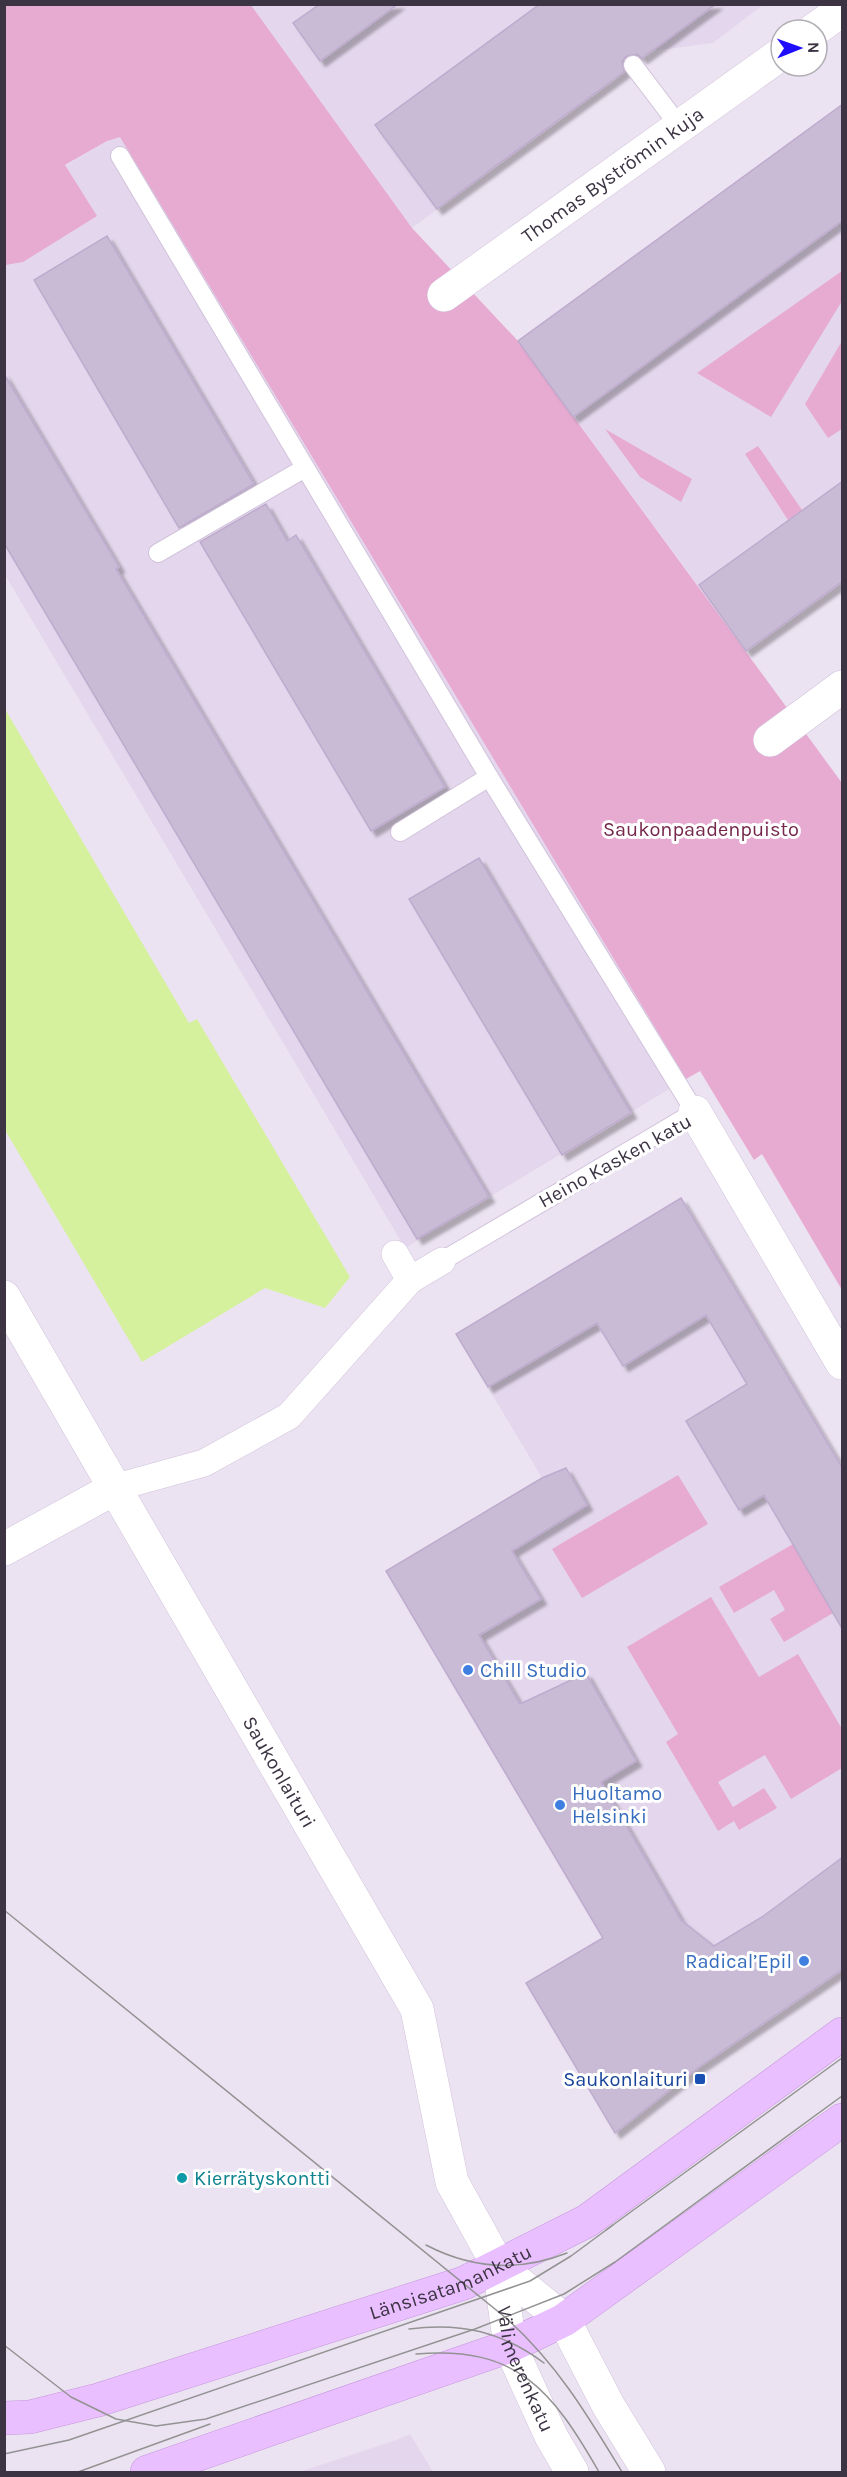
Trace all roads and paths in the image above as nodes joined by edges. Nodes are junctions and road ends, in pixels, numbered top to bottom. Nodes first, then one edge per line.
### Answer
1 (843, 10) edge
2 (829, 20) edge
3 (769, 63) edge
4 (633, 65) dead end
5 (680, 127) junction
6 (120, 156) dead end
7 (444, 295) dead end
8 (305, 468) junction
9 (158, 553) dead end
10 (843, 687) edge
11 (770, 740) dead end
12 (489, 777) junction
13 (400, 832) dead end
14 (695, 1112) junction
15 (395, 1254) dead end
16 (442, 1261) joint
17 (410, 1280) junction
18 (4, 1297) edge
19 (843, 1363) edge
20 (117, 1487) junction
21 (4, 1549) edge
22 (843, 2034) edge
23 (843, 2120) edge
24 (499, 2267) junction
25 (564, 2320) junction
26 (510, 2346) junction
27 (4, 2418) edge
28 (147, 2472) edge
29 (572, 2472) edge
30 (649, 2472) edge

1 - 2 street
3 - 5 street, Thomas Byströmin kuja
4 - 5 lane
5 - 7 street, Thomas Byströmin kuja
6 - 8 lane
8 - 9 lane
8 - 12 lane
10 - 11 street
12 - 13 lane
12 - 14 lane
14 - 16 lane, Heino Kasken katu
14 - 19 street, Heino Kasken katu
15 - 17 street
16 - 17 street, Heino Kasken katu
17 - 20 street, Heino Kasken katu
18 - 20 street, Saukonlaituri
20 - 21 street
20 - 24 street, Saukonlaituri
22 - 24 main road, Länsisatamankatu
23 - 25 main road
24 - 25 street, Välimerenkatu
24 - 26 street, Välimerenkatu
24 - 27 main road, Länsisatamankatu
25 - 26 main road
25 - 30 street, Välimerenkatu
26 - 28 main road
26 - 29 street, Välimerenkatu

